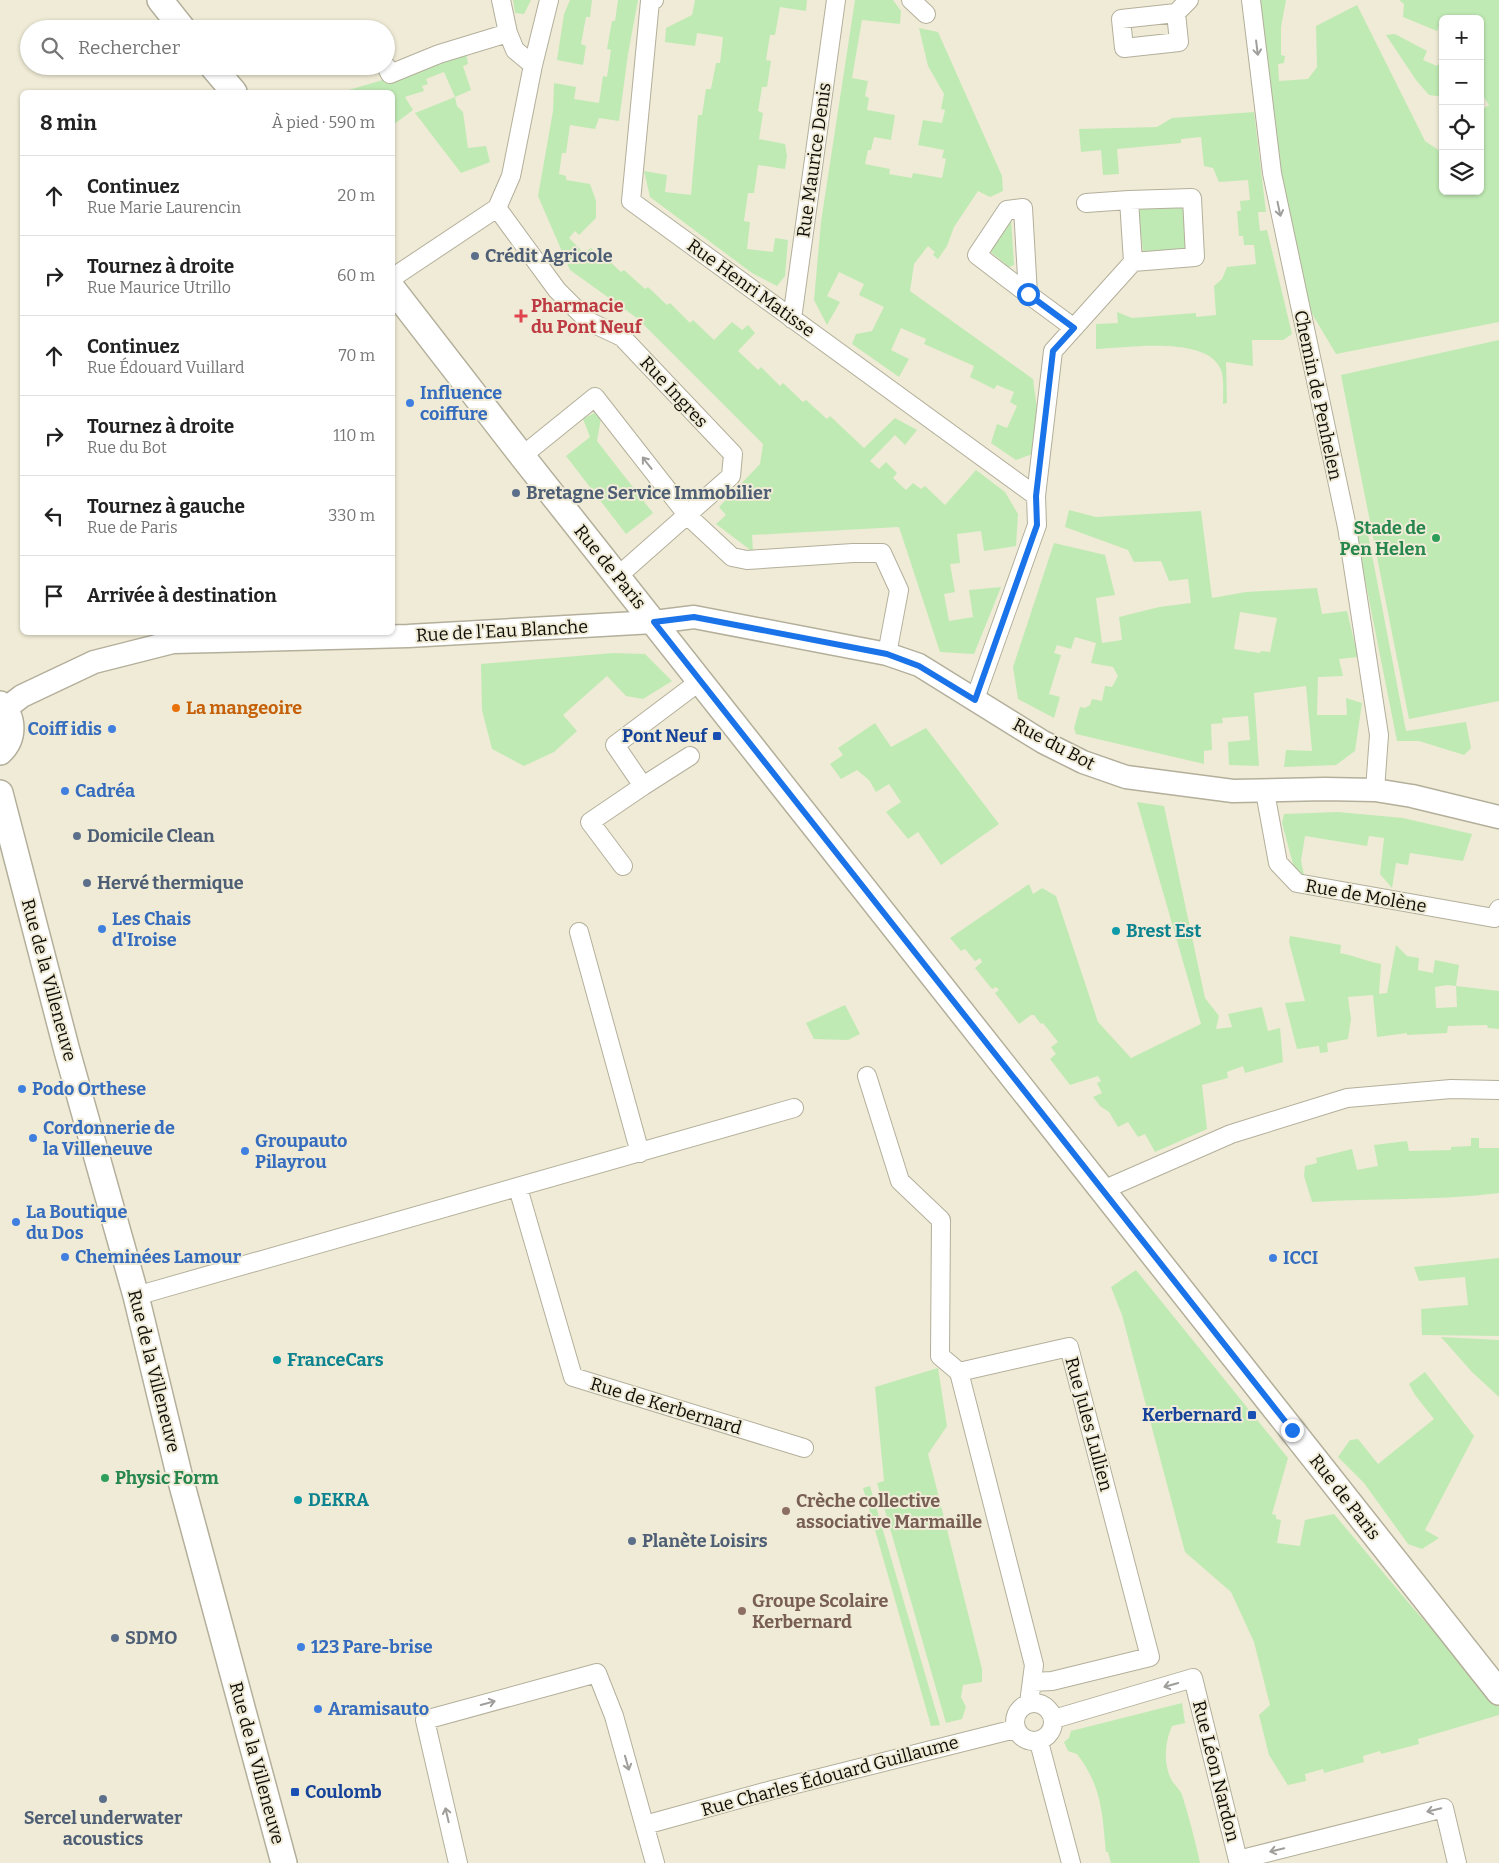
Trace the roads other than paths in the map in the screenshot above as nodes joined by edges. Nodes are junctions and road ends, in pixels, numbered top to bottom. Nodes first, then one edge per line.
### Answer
1 (160, 0) edge
2 (501, 0) edge
3 (550, 0) edge
4 (654, 0) edge
5 (836, 0) edge
6 (911, 0) edge
7 (1189, 0) edge
8 (1251, 0) edge
9 (1176, 13) dead end
10 (926, 14) dead end
11 (176, 20) edge
12 (508, 34) junction
13 (533, 65) junction
14 (395, 72) edge
15 (220, 75) edge
16 (232, 90) edge
17 (1130, 200) junction
18 (1086, 203) dead end
19 (497, 208) junction
20 (1133, 262) junction
21 (395, 276) edge
22 (395, 292) edge
23 (1028, 294) junction
24 (792, 319) junction
25 (1074, 328) junction
26 (522, 456) junction
27 (1036, 496) junction
28 (688, 516) junction
29 (618, 576) junction
30 (654, 622) junction
31 (887, 654) junction
32 (700, 681) junction
33 (975, 700) junction
34 (2, 706) edge
35 (0, 752) edge
36 (690, 756) dead end
37 (643, 786) junction
38 (1375, 790) junction
39 (1265, 792) junction
40 (0, 793) edge
41 (1499, 817) edge
42 (623, 866) dead end
43 (1499, 909) edge
44 (579, 932) dead end
45 (867, 1076) dead end
46 (1499, 1090) edge
47 (794, 1108) dead end
48 (640, 1153) junction
49 (518, 1188) junction
50 (1103, 1190) junction
51 (136, 1296) junction
52 (959, 1372) junction
53 (804, 1448) dead end
54 (1032, 1682) junction
55 (1499, 1692) edge
56 (1029, 1703) junction
57 (1054, 1719) junction
58 (1015, 1729) junction
59 (1039, 1742) junction
60 (644, 1825) junction
61 (284, 1863) edge
62 (458, 1863) edge
63 (655, 1863) edge
64 (1071, 1863) edge
65 (1457, 1863) edge

1 - 11 main road
2 - 12 street
3 - 13 street
4 - 24 street, Rue Henri Matisse
5 - 24 street, Rue Maurice Denis
6 - 10 street
7 - 9 street
8 -> 38 street, Chemin de Penhelen
12 - 13 street
12 - 14 street
13 - 19 street
15 - 16 main road
17 - 18 street
17 - 20 street
17 - 20 street
19 - 21 street
19 - 28 street, Rue Ingres
20 - 25 street
22 - 26 main road, Rue de Paris
23 - 23 street
23 - 25 street
24 - 27 street, Rue Henri Matisse
25 - 27 street
28 -> 26 street
26 - 29 main road, Rue de Paris
27 - 33 street
28 - 29 street, Rue Ingres
28 - 31 street
29 - 30 main road, Rue de Paris
30 - 31 street, Rue du Bot
30 - 32 main road, Rue de Paris
30 - 34 street, Rue de l'Eau Blanche
31 - 33 street, Rue du Bot
32 - 37 street
32 - 50 main road, Rue de Paris
33 - 39 street, Rue du Bot
34 - 35 main road
36 - 37 street
37 - 42 street
38 - 39 street, Rue du Bot
38 - 41 street, Rue du Bot
39 - 43 street, Rue de Molène
40 - 51 main road, Rue de la Villeneuve
44 - 48 street
45 - 52 street
46 - 50 street
47 - 48 street
48 - 49 street
49 - 51 street
49 - 53 street, Rue de Kerbernard
50 - 55 main road, Rue de Paris
51 - 61 main road, Rue de la Villeneuve
52 - 54 street
52 - 54 street, Rue Jules Lullien
54 - 56 street
56 - 57 street
56 - 58 street
57 - 59 street
65 -> 57 street, Rue Léon Nardon
58 - 59 street
58 - 60 street, Rue Charles Édouard Guillaume
59 - 64 street
62 -> 60 street
60 - 63 street

